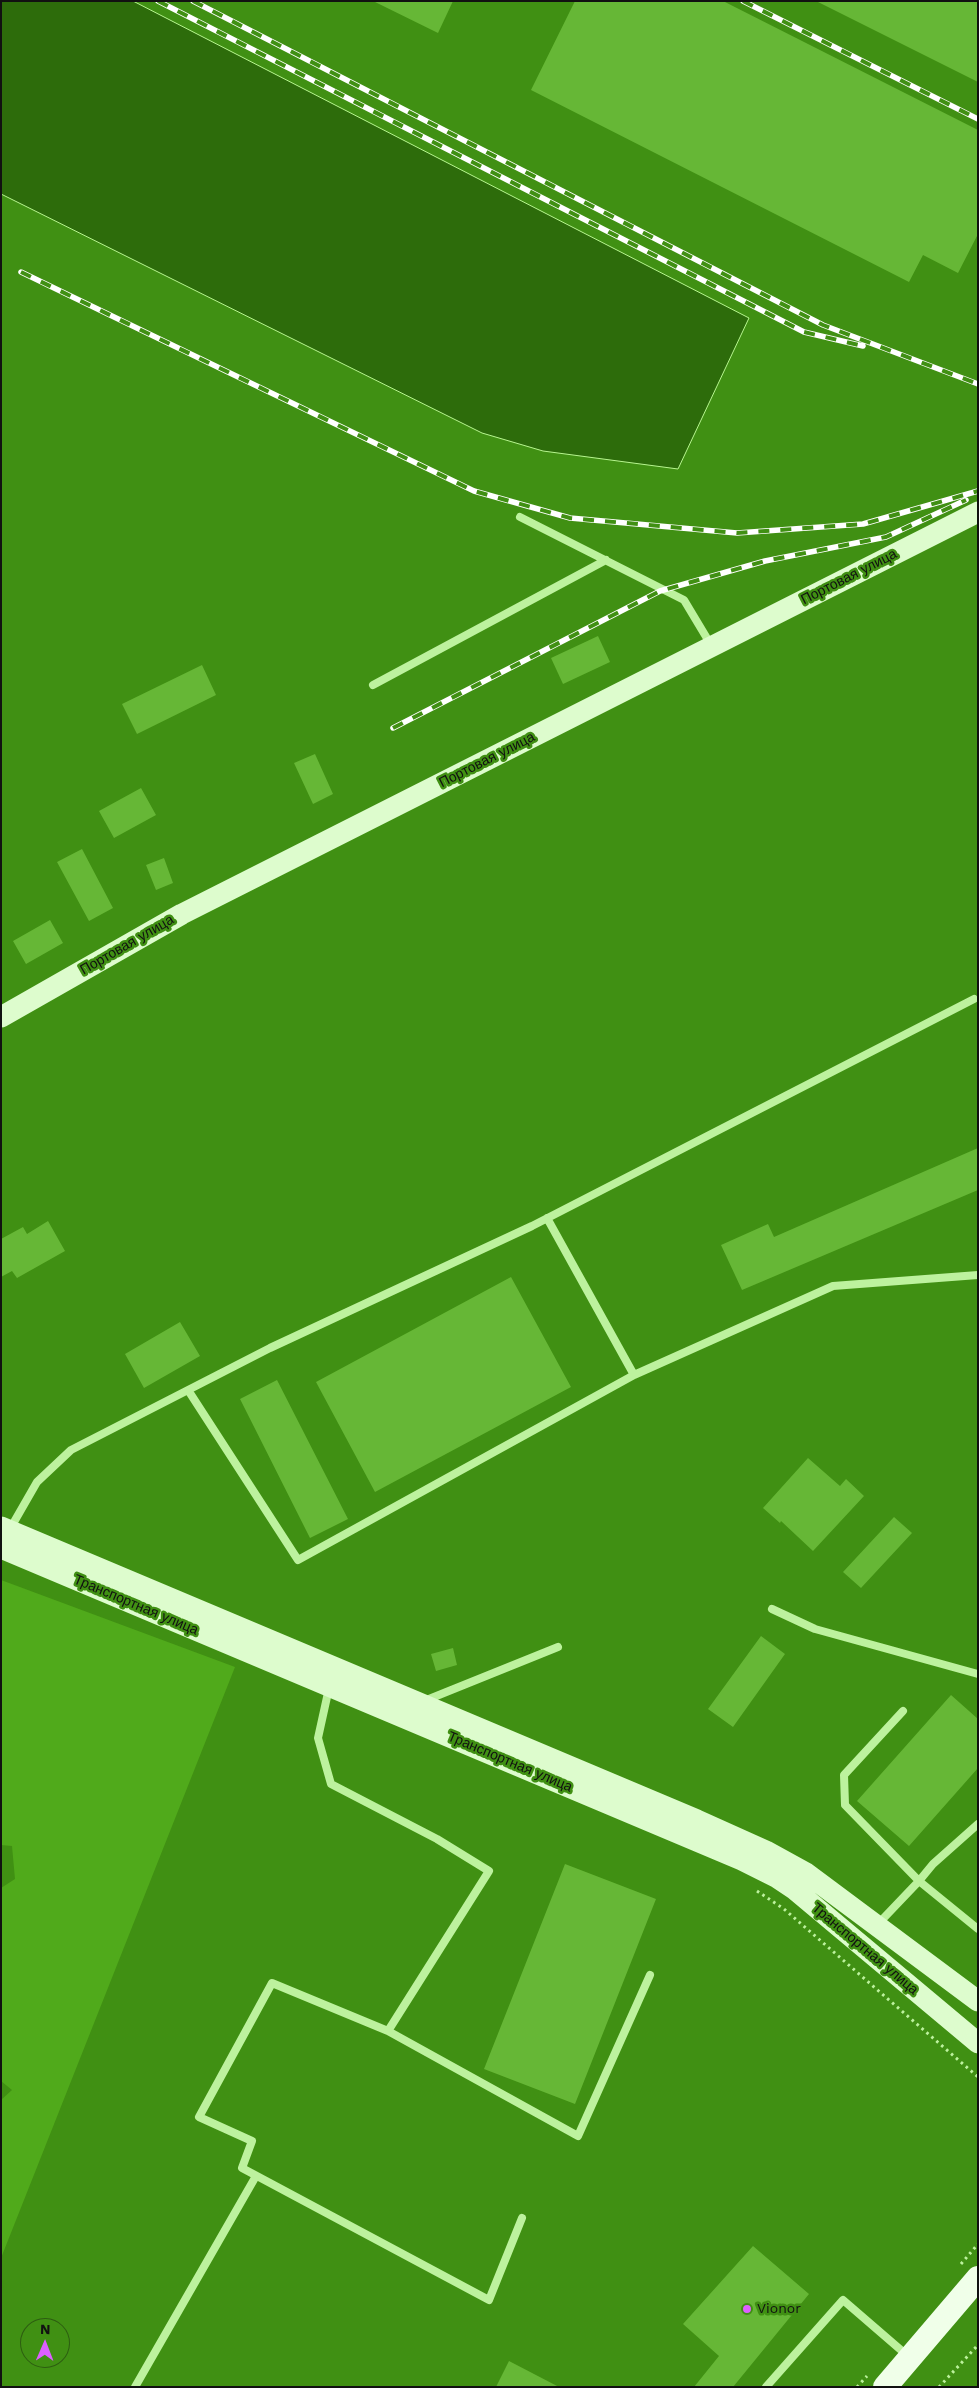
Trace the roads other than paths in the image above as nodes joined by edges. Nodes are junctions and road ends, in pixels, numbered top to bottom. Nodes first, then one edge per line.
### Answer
1 (978, 512) edge
2 (520, 517) dead end
3 (606, 560) junction
4 (712, 646) junction
5 (373, 685) dead end
6 (974, 999) dead end
7 (1, 1017) edge
8 (547, 1218) junction
9 (978, 1275) edge
10 (634, 1375) junction
11 (188, 1390) junction
12 (3, 1537) edge
13 (772, 1608) dead end
14 (558, 1647) dead end
15 (978, 1674) edge
16 (330, 1686) junction
17 (414, 1711) junction
18 (903, 1711) dead end
19 (978, 1824) edge
20 (919, 1880) junction
21 (877, 1926) junction
22 (978, 1929) edge
23 (650, 1975) dead end
24 (978, 2001) edge
25 (388, 2031) junction
26 (978, 2043) edge
27 (256, 2176) junction
28 (522, 2218) dead end
29 (978, 2278) edge
30 (910, 2359) junction
31 (135, 2387) edge
32 (766, 2387) edge
33 (885, 2387) edge

1 - 4 main road, Портовая улица
2 - 3 lane
3 - 4 lane
3 - 5 lane
4 - 7 main road, Портовая улица
6 - 8 lane
8 - 10 lane
8 - 11 lane
9 - 10 lane
10 - 11 lane
11 - 12 lane
12 - 16 main road, Транспортная улица
12 - 17 main road, Транспортная улица
13 - 15 lane
14 - 17 lane
16 - 17 main road, Транспортная улица
16 - 25 lane
17 - 21 main road, Транспортная улица
17 - 26 main road, Транспортная улица
18 - 20 lane
19 - 20 lane
20 - 21 lane
20 - 22 lane
21 - 24 main road, Транспортная улица
23 - 25 lane
25 - 27 lane
27 - 28 lane
27 - 31 lane
29 - 30 main road
30 - 32 lane
30 - 33 main road

